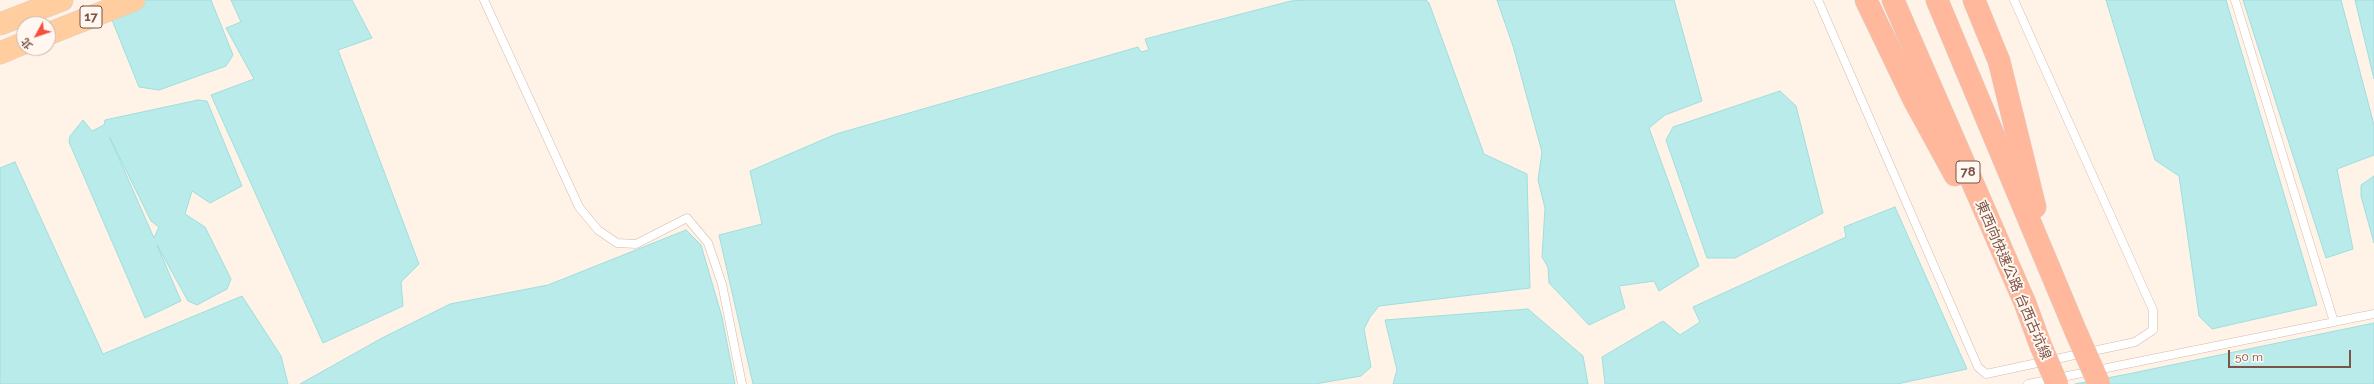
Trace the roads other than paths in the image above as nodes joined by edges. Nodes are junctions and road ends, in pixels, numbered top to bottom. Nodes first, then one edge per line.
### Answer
1 (62, 0) edge
2 (134, 0) edge
3 (484, 0) edge
4 (1818, 0) edge
5 (1866, 0) edge
6 (1893, 0) edge
7 (1937, 0) edge
8 (1974, 0) edge
9 (2014, 0) edge
10 (2235, 0) edge
11 (0, 24) edge
12 (56, 31) edge
13 (16, 46) edge
14 (0, 53) edge
15 (2052, 276) junction
16 (2024, 302) junction
17 (2374, 314) edge
18 (2334, 322) junction
19 (742, 384) edge
20 (2028, 384) edge
21 (2058, 384) edge
22 (2099, 384) edge

1 - 11 main road, 17
2 - 12 main road, 17
3 - 19 lane
4 - 9 lane
5 - 16 highway
6 - 16 highway, 東西向快速公路 台西古坑線 / 78
7 - 15 highway
8 - 15 highway
10 - 18 lane
13 - 14 main road
15 - 22 highway, bridge
16 - 21 highway, 東西向快速公路 台西古坑線 / 78, bridge
17 - 18 lane
18 - 20 lane

